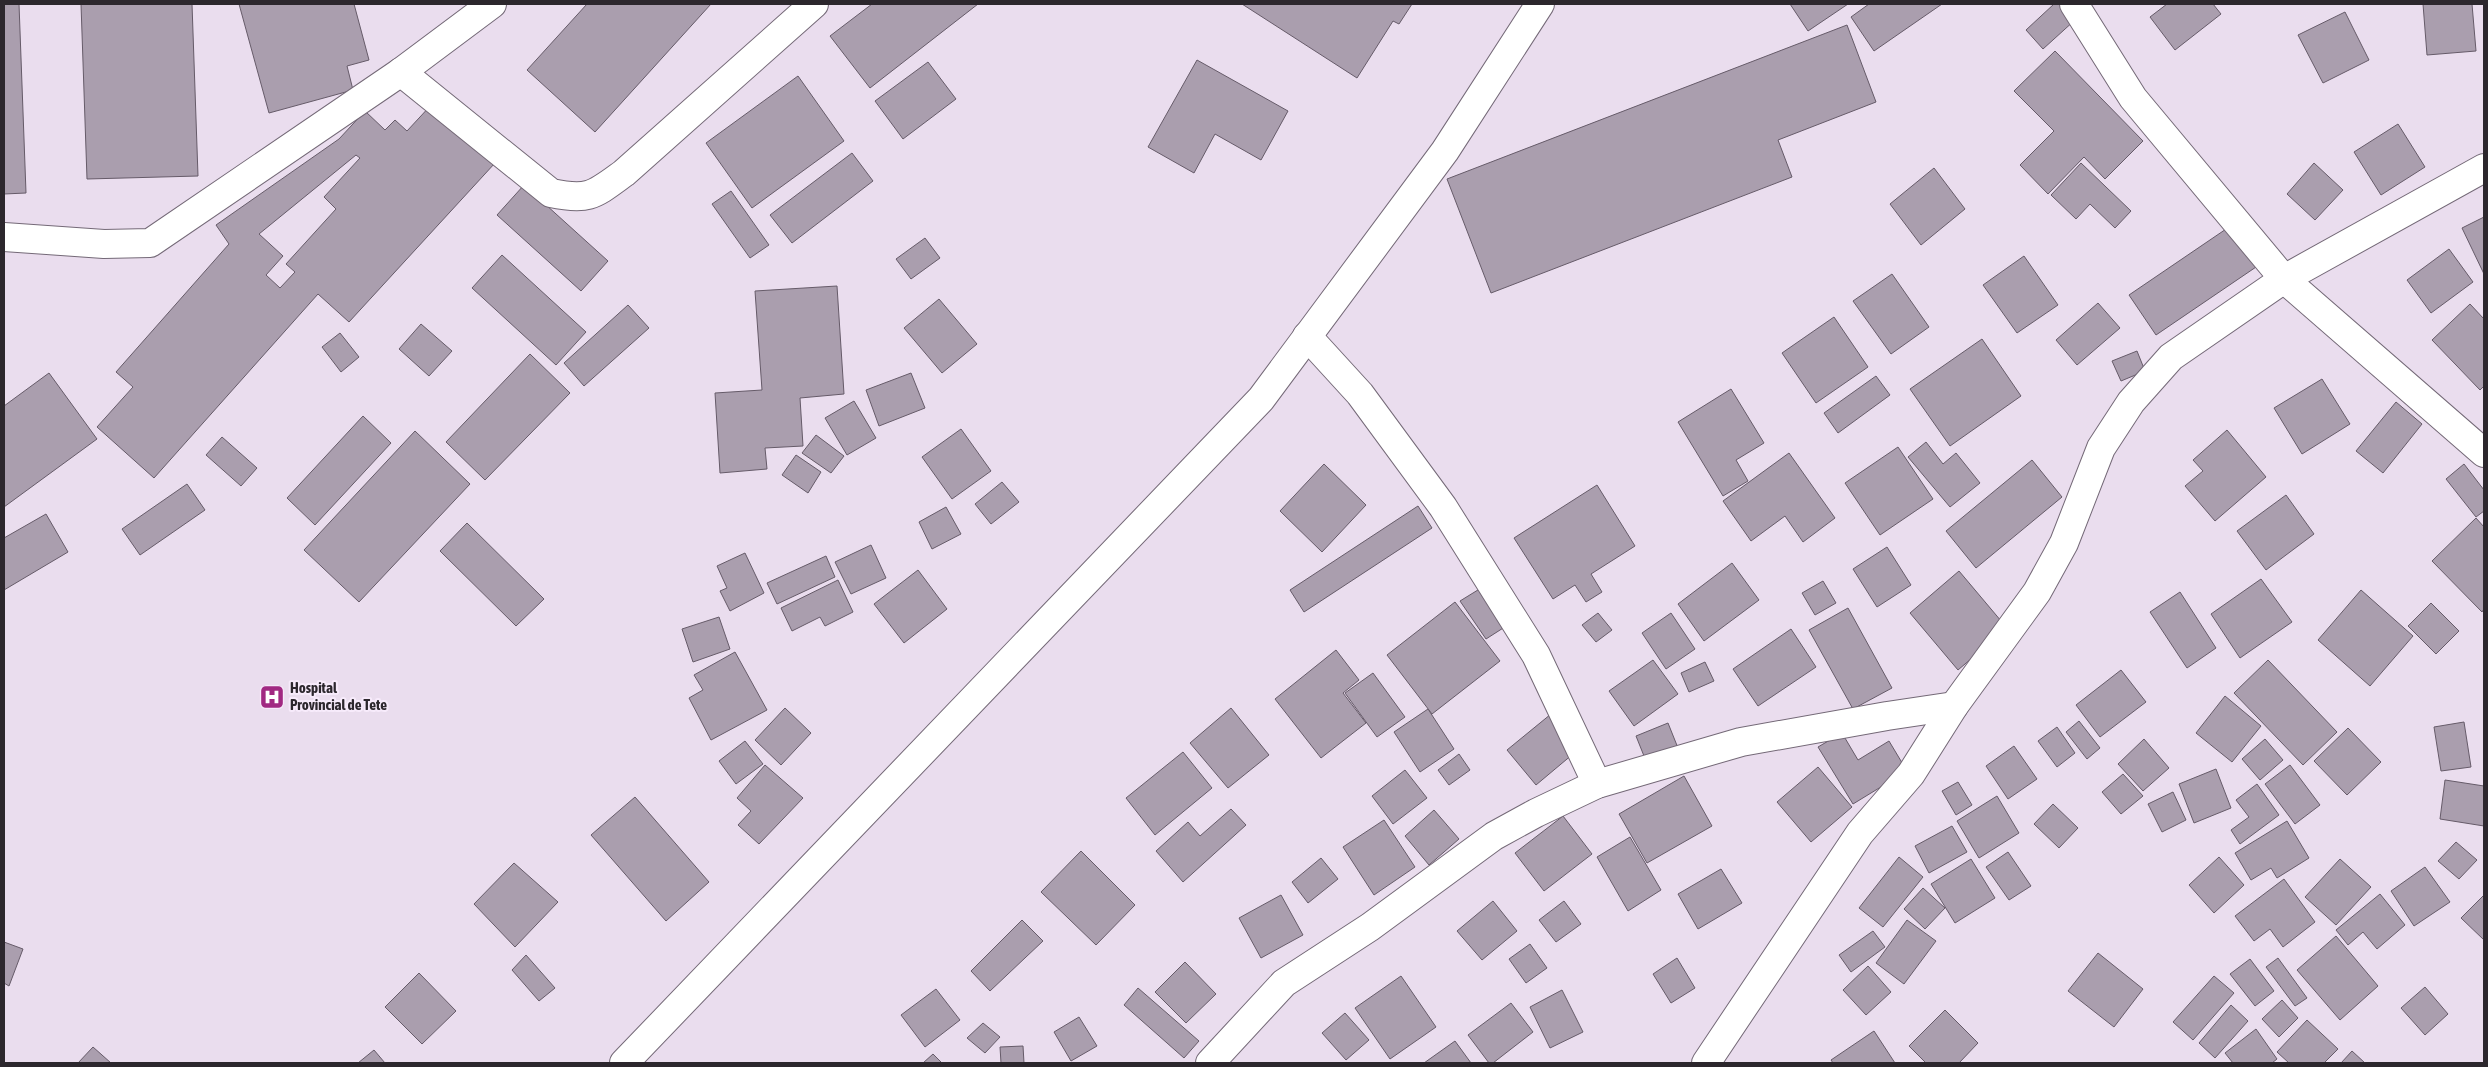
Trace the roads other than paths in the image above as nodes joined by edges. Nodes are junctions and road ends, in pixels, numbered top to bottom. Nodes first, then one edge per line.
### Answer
1 (492, 4) edge
2 (814, 4) edge
3 (1540, 4) edge
4 (2074, 4) edge
5 (402, 72) junction
6 (2484, 168) edge
7 (4, 237) edge
8 (2284, 279) junction
9 (1307, 336) junction
10 (2484, 454) edge
11 (1954, 706) junction
12 (1597, 784) junction
13 (624, 1063) edge
14 (1210, 1063) edge
15 (1706, 1063) edge

1 - 5 street
2 - 5 street
3 - 9 street
4 - 8 street
5 - 7 street
6 - 8 street
8 - 10 street
8 - 11 street
9 - 12 street
9 - 13 street
11 - 12 street
11 - 15 street
12 - 14 street

